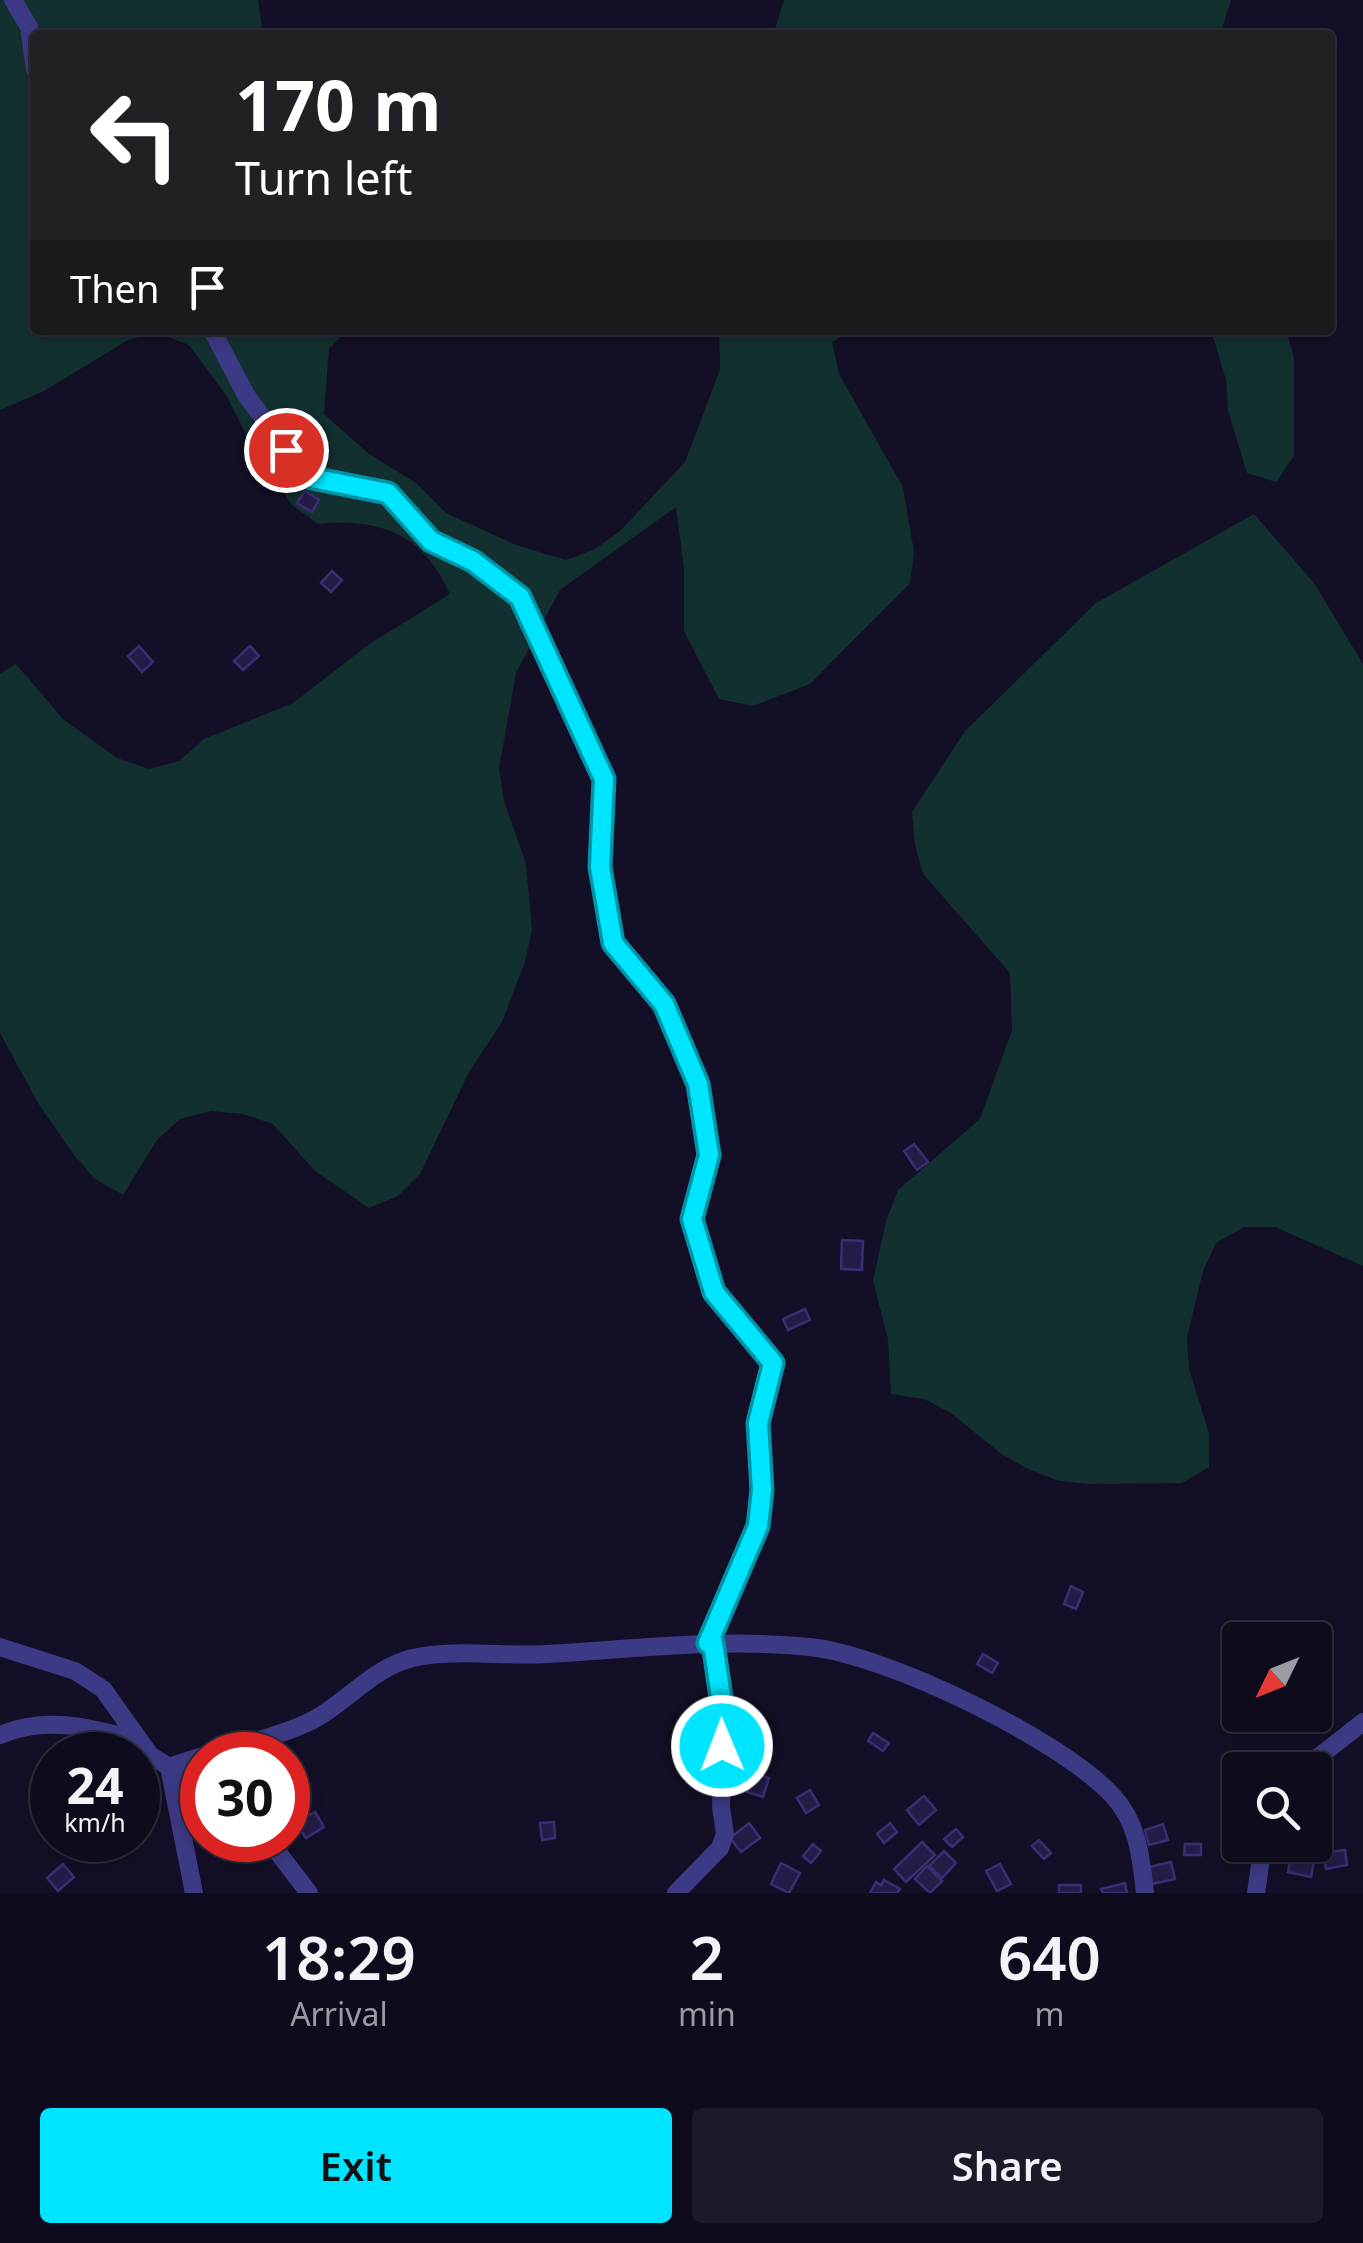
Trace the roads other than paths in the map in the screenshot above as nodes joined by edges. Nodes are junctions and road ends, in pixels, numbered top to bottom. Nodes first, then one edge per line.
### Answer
1 (13, 0) edge
2 (30, 34) edge
3 (215, 335) edge
4 (711, 1643) junction
5 (0, 1646) edge
6 (1363, 1722) edge
7 (107, 1732) edge
8 (132, 1732) edge
9 (276, 1732) edge
10 (0, 1735) edge
11 (1325, 1752) edge
12 (160, 1762) edge
13 (180, 1764) edge
14 (169, 1767) junction
15 (180, 1777) edge
16 (285, 1862) edge
17 (1261, 1862) edge
18 (194, 1893) edge
19 (309, 1893) edge
20 (676, 1893) edge
21 (1145, 1893) edge
22 (1256, 1893) edge

1 - 2 street
3 - 4 street
4 - 9 street
4 - 20 street
4 - 21 street
5 - 8 street
6 - 11 street
7 - 10 street
12 - 14 street
13 - 14 street
14 - 15 street
14 - 18 street
16 - 19 street
17 - 22 street

